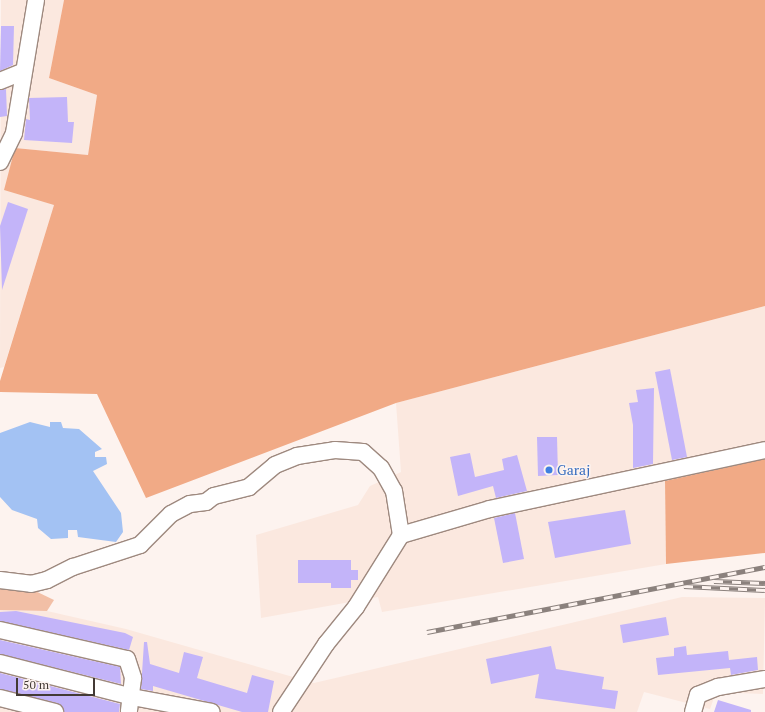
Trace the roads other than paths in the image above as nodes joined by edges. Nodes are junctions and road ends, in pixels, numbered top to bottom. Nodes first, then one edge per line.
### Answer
1 (36, 0) edge
2 (22, 72) junction
3 (0, 81) edge
4 (1, 157) edge
5 (765, 450) edge
6 (401, 535) junction
7 (0, 580) edge
8 (0, 630) edge
9 (0, 663) edge
10 (765, 679) edge
11 (0, 698) edge
12 (130, 704) edge
13 (282, 709) edge
14 (55, 712) edge
15 (212, 712) edge
16 (693, 712) edge

1 - 2 street
2 - 3 street
2 - 4 street
5 - 6 street
6 - 7 street
6 - 13 street
8 - 12 street
9 - 12 street
10 - 16 street
11 - 14 street
12 - 15 street

